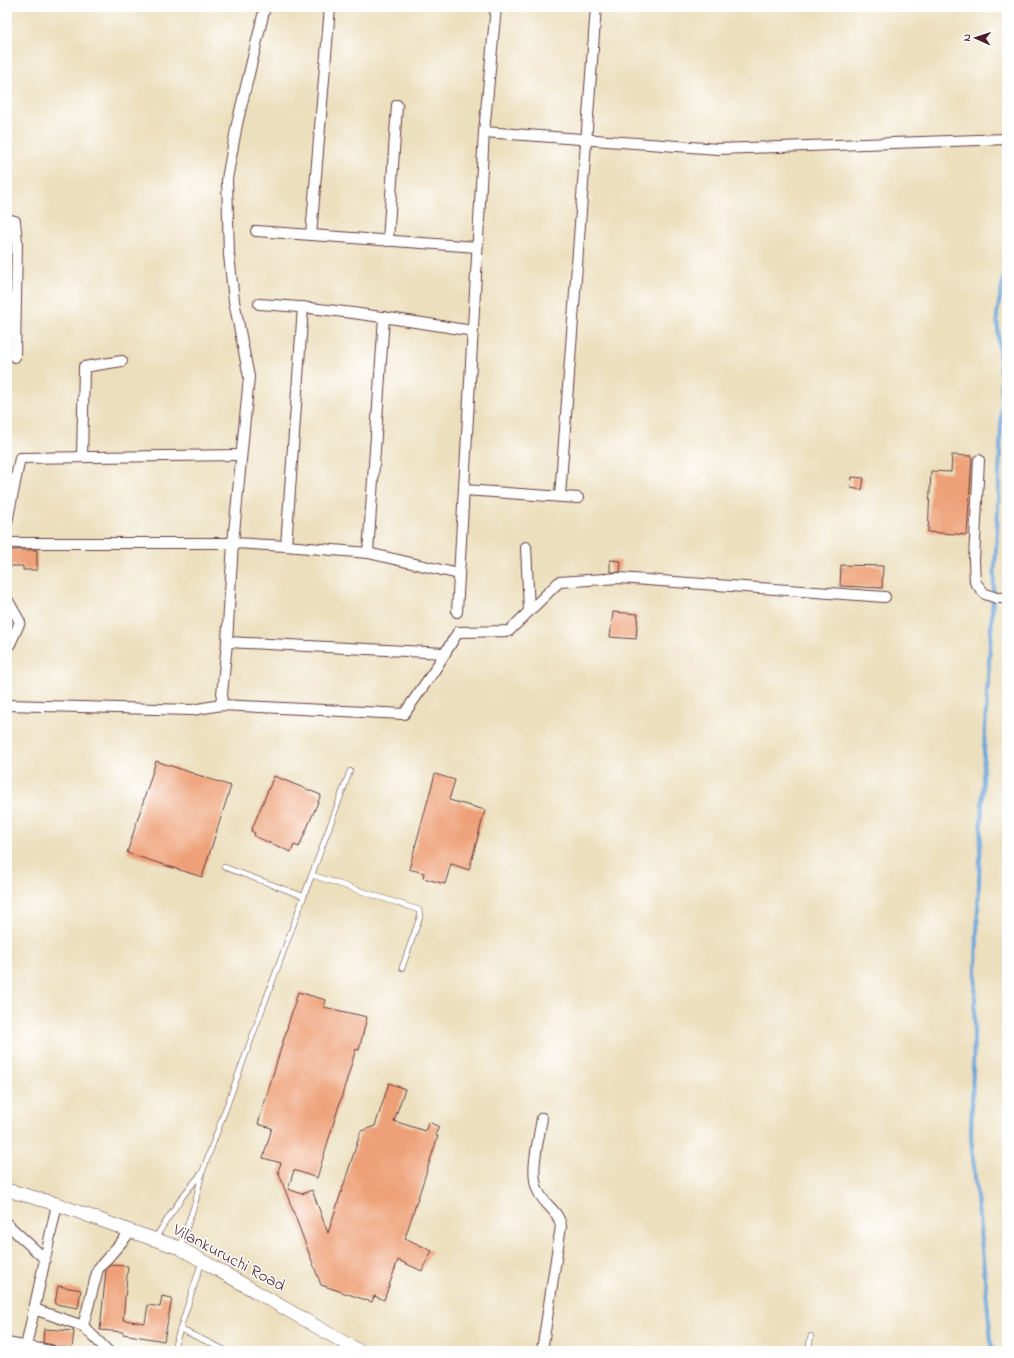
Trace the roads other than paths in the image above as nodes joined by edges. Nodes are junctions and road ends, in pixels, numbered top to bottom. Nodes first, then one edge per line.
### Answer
1 (265, 7) edge
2 (330, 7) edge
3 (496, 7) edge
4 (596, 7) edge
5 (397, 105) dead end
6 (484, 132) junction
7 (586, 139) junction
8 (1007, 139) edge
9 (7, 219) edge
10 (256, 231) dead end
11 (311, 235) junction
12 (388, 241) junction
13 (477, 247) junction
14 (260, 304) dead end
15 (303, 307) junction
16 (384, 317) junction
17 (472, 332) junction
18 (15, 357) dead end
19 (122, 361) dead end
20 (241, 455) junction
21 (82, 457) junction
22 (979, 460) dead end
23 (464, 490) junction
24 (560, 496) junction
25 (578, 498) dead end
26 (7, 522) edge
27 (7, 543) edge
28 (233, 543) junction
29 (286, 546) junction
30 (526, 547) dead end
31 (368, 553) junction
32 (459, 574) junction
33 (885, 597) dead end
34 (1002, 598) edge
35 (7, 599) edge
36 (529, 611) junction
37 (457, 612) dead end
38 (227, 642) junction
39 (7, 646) edge
40 (445, 653) junction
41 (7, 705) edge
42 (221, 705) junction
43 (350, 771) dead end
44 (224, 867) dead end
45 (312, 875) junction
46 (303, 896) junction
47 (402, 968) dead end
48 (542, 1118) dead end
49 (202, 1173) junction
50 (7, 1190) edge
51 (56, 1204) junction
52 (7, 1224) edge
53 (132, 1232) junction
54 (154, 1239) junction
55 (180, 1248) junction
56 (45, 1259) junction
57 (202, 1260) junction
58 (34, 1309) junction
59 (83, 1326) junction
60 (180, 1329) junction
61 (811, 1336) dead end
62 (7, 1343) edge
63 (26, 1349) edge
64 (51, 1351) edge
65 (108, 1351) edge
66 (173, 1351) edge
67 (227, 1351) edge
68 (359, 1351) edge
69 (542, 1351) edge
70 (808, 1351) edge

1 - 20 street
2 - 11 street
3 - 6 street
4 - 7 street
5 - 12 street
6 - 7 street
6 - 13 street
7 - 8 street
7 - 24 street
9 - 18 street
10 - 11 street
11 - 12 street
12 - 13 street
13 - 17 street
14 - 15 street
15 - 16 street
15 - 29 street
16 - 17 street
16 - 31 street
17 - 23 street
19 - 21 street
20 - 21 street
20 - 28 street
21 - 26 street
22 - 34 street
23 - 24 street
23 - 32 street
24 - 25 street
27 - 28 street
28 - 29 street
28 - 38 street
29 - 31 street
30 - 36 street
31 - 32 street
32 - 37 street
33 - 36 street
35 - 39 street
36 - 40 street
38 - 40 street
38 - 42 street
40 - 42 street
41 - 42 street
43 - 45 lane
44 - 46 lane
45 - 46 lane
45 - 47 lane
46 - 49 lane
48 - 69 street
49 - 54 lane
49 - 55 lane
50 - 51 street, Vilankuruchi Road
51 - 53 street, Vilankuruchi Road
51 - 56 street
52 - 56 street
53 - 54 street, Vilankuruchi Road
53 - 59 street
54 - 55 street, Vilankuruchi Road
55 - 57 street, Vilankuruchi Road
56 - 58 street
57 - 60 lane
57 - 68 street, Vilankuruchi Road
58 - 59 street
58 - 63 street
59 - 65 street
60 - 66 lane
60 - 67 lane
61 - 70 lane
62 - 63 street
63 - 64 street

